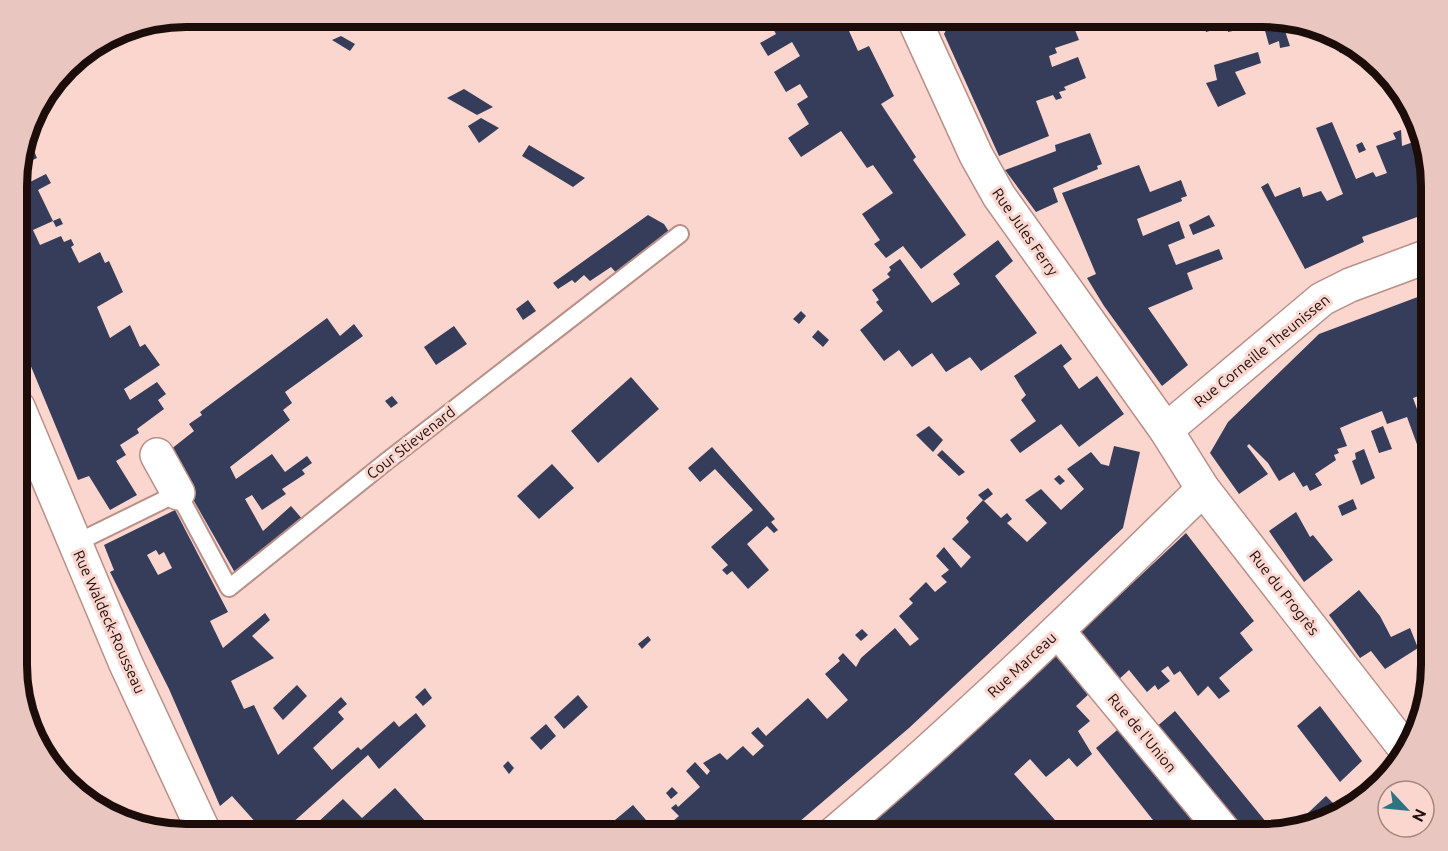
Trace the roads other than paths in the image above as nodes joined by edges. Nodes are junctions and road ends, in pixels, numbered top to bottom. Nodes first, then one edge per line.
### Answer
1 (918, 27) edge
2 (680, 234) dead end
3 (1421, 259) edge
4 (27, 429) edge
5 (1166, 430) junction
6 (157, 455) dead end
7 (1203, 489) junction
8 (178, 493) junction
9 (74, 544) junction
10 (1058, 632) junction
11 (1401, 743) edge
12 (200, 824) edge
13 (845, 824) edge
14 (1218, 824) edge

1 - 5 street, Rue Jules Ferry
2 - 8 lane, Cour Stievenard
3 - 5 street, Rue Corneille Theunissen
4 - 9 street, Rue Waldeck-Rousseau
5 - 7 street, Rue du Progrès
6 - 8 street, Cour Stievenard
7 - 10 street, Rue Marceau
7 - 11 street, Rue du Progrès
8 - 9 lane
9 - 12 street, Rue Waldeck-Rousseau
10 - 13 street, Rue Marceau
10 - 14 street, Rue de l'Union

